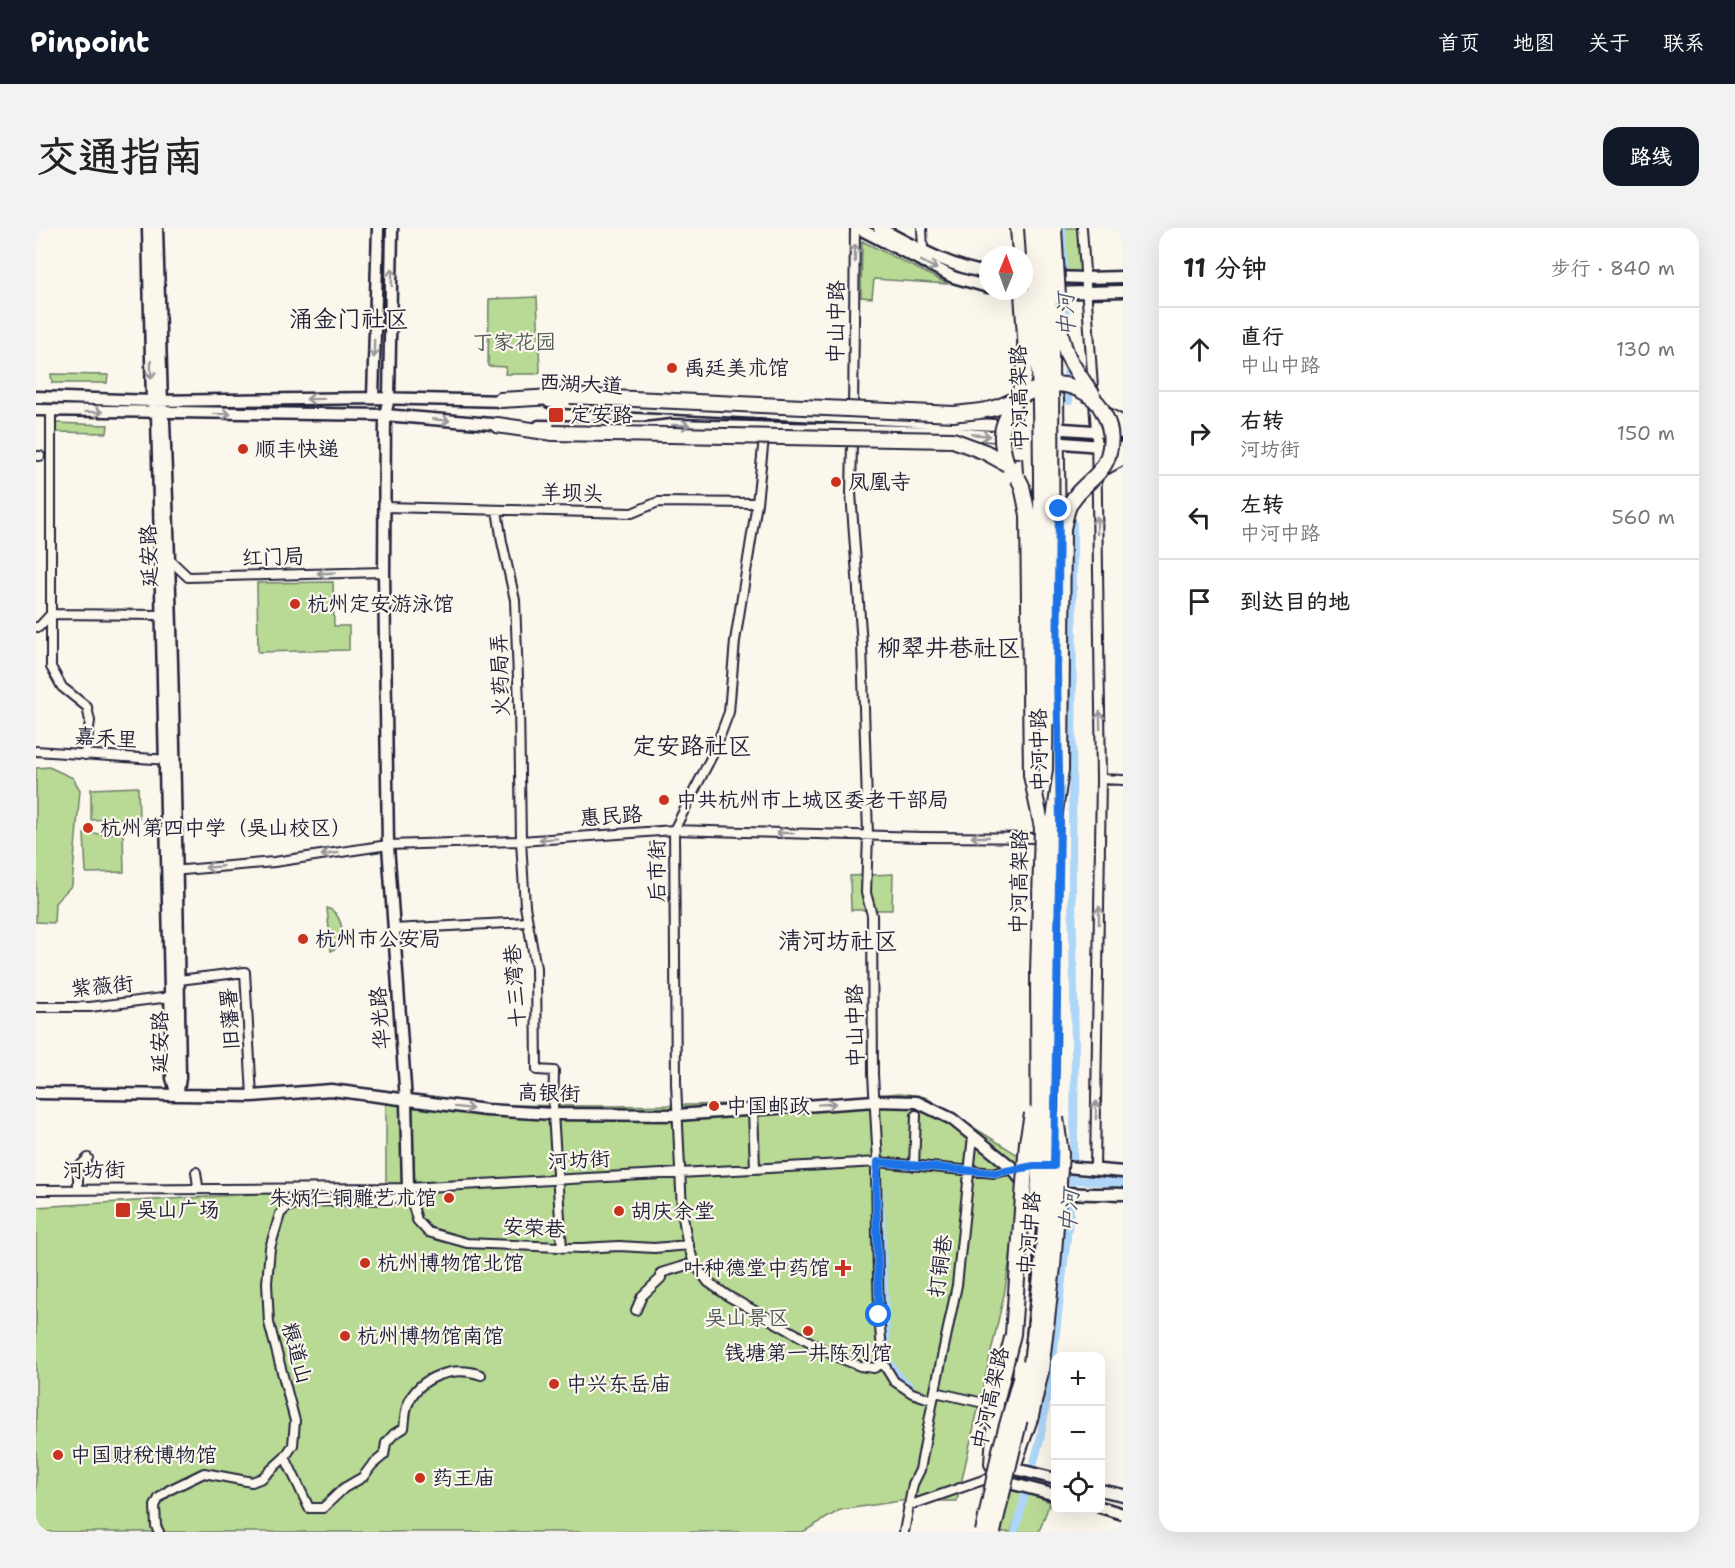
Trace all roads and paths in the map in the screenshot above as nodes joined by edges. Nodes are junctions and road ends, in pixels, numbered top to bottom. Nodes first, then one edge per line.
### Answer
1 (148, 228) edge
2 (157, 228) edge
3 (378, 228) edge
4 (392, 228) edge
5 (857, 228) edge
6 (879, 228) edge
7 (922, 228) edge
8 (1018, 228) edge
9 (1027, 228) edge
10 (1032, 228) edge
11 (1044, 228) edge
12 (1049, 228) edge
13 (1054, 228) edge
14 (1082, 228) edge
15 (1019, 246) edge
16 (1027, 246) edge
17 (923, 250) junction
18 (979, 272) edge
19 (1033, 276) edge
20 (1123, 277) edge
21 (1055, 278) junction
22 (1081, 278) junction
23 (979, 284) edge
24 (1123, 291) edge
25 (1033, 292) edge
26 (1056, 293) junction
27 (1081, 293) junction
28 (1023, 300) edge
29 (1023, 300) edge
30 (36, 397) edge
31 (373, 398) junction
32 (389, 398) junction
33 (1018, 398) junction
34 (157, 400) junction
35 (500, 400) junction
36 (36, 410) edge
37 (1103, 410) junction
38 (51, 411) junction
39 (160, 413) junction
40 (385, 415) junction
41 (853, 417) junction
42 (1123, 424) edge
43 (497, 425) junction
44 (1059, 429) junction
45 (854, 430) joint
46 (1096, 431) junction
47 (1123, 433) edge
48 (764, 438) dead end
49 (1028, 440) junction
50 (1058, 442) junction
51 (852, 443) dead end
52 (1096, 446) junction
53 (1123, 448) edge
54 (1123, 458) edge
55 (1007, 464) junction
56 (1101, 469) junction
57 (1018, 478) junction
58 (1085, 485) junction
59 (757, 503) junction
60 (385, 507) junction
61 (497, 510) junction
62 (169, 559) junction
63 (384, 572) junction
64 (51, 614) junction
65 (162, 615) junction
66 (36, 627) edge
67 (36, 751) edge
68 (85, 755) junction
69 (170, 760) junction
70 (1101, 779) junction
71 (1123, 780) edge
72 (674, 830) junction
73 (1047, 832) junction
74 (868, 835) junction
75 (521, 841) junction
76 (388, 845) junction
77 (172, 871) junction
78 (528, 922) junction
79 (393, 930) junction
80 (179, 980) junction
81 (170, 997) junction
82 (36, 1007) edge
83 (1044, 1079) junction
84 (36, 1093) edge
85 (177, 1095) junction
86 (252, 1096) junction
87 (406, 1101) junction
88 (876, 1101) junction
89 (753, 1109) junction
90 (553, 1114) junction
91 (677, 1115) junction
92 (916, 1115) dead end
93 (973, 1136) junction
94 (88, 1158) dead end
95 (878, 1162) junction
96 (914, 1166) junction
97 (1034, 1166) junction
98 (1060, 1166) junction
99 (755, 1169) junction
100 (1014, 1169) junction
101 (1093, 1169) junction
102 (969, 1171) junction
103 (196, 1172) dead end
104 (1123, 1172) edge
105 (680, 1173) junction
106 (559, 1180) junction
107 (198, 1186) dead end
108 (1032, 1187) junction
109 (408, 1188) junction
110 (78, 1189) junction
111 (36, 1190) edge
112 (1058, 1192) junction
113 (1123, 1194) edge
114 (689, 1245) junction
115 (562, 1248) junction
116 (694, 1263) junction
117 (636, 1310) dead end
118 (883, 1364) junction
119 (481, 1375) dead end
120 (934, 1396) junction
121 (996, 1403) junction
122 (285, 1457) junction
123 (991, 1471) junction
124 (1024, 1471) junction
125 (1051, 1478) edge
126 (1021, 1486) junction
127 (1105, 1491) edge
128 (1051, 1494) edge
129 (1123, 1495) edge
130 (908, 1506) junction
131 (1105, 1508) edge
132 (1123, 1514) edge
133 (159, 1532) edge
134 (904, 1532) edge
135 (977, 1532) edge
136 (983, 1532) edge
137 (993, 1532) edge
138 (998, 1532) edge

1 -> 34 main road, 延安路
2 - 34 main road, 延安路
3 -> 31 main road
32 -> 4 main road
5 -> 23 main road
41 -> 5 street, 中山中路
6 - 17 main road
7 - 17 street
8 - 15 highway
9 - 16 main road, 中河中路
10 - 73 highway, 中河高架路, bridge
11 - 73 highway, 中河高架路, bridge
12 - 21 main road, 中河中路
13 - 37 highway, bridge
14 - 22 street
17 - 18 main road
19 - 21 main road
20 - 22 main road
21 - 22 main road
21 - 26 main road, 中河中路
22 - 27 street
24 - 27 main road
25 - 26 main road
26 - 27 main road
26 - 44 main road, 中河中路
27 - 46 street
28 - 33 highway, bridge
29 - 49 main road, 中河中路
30 - 34 main road, 西湖大道
31 - 32 main road, 西湖大道
31 -> 34 main road, 西湖大道
31 - 40 main road
32 - 35 main road, 西湖大道
32 - 40 main road
33 - 35 highway, bridge
33 - 37 highway, bridge
33 - 55 highway, bridge
34 - 39 main road, 延安路
35 - 41 main road, 西湖大道
36 - 38 main road
37 - 42 highway
37 - 56 highway, bridge
38 -> 39 main road
38 - 64 street
39 -> 40 main road
39 - 62 main road, 延安路
39 - 65 main road, 延安路
40 -> 43 main road
40 - 60 main road
49 -> 41 main road, 西湖大道
43 -> 45 main road
43 - 55 highway, bridge
44 - 46 main road, 西湖大道
44 - 49 main road, 西湖大道
44 - 50 main road, 中河中路
45 - 49 main road
46 - 47 main road, 西湖大道
46 - 52 street
48 - 59 street, 后市街
49 - 50 main road, 西湖大道
49 - 73 main road, 中河中路
50 - 52 main road, 西湖大道
50 - 73 main road, 中河中路
51 - 74 street, 中山中路
52 - 53 main road, 西湖大道
70 -> 52 street
54 - 56 highway
55 - 57 highway, bridge
56 - 58 highway, bridge
57 - 58 highway, bridge
57 - 73 highway, bridge
58 - 73 highway, bridge
59 - 61 street, 羊坝头
59 - 72 street, 后市街
60 - 61 street, 羊坝头
60 - 63 main road
61 - 75 street, 火药局弄
63 -> 62 street, 红门局
62 - 69 main road, 延安路
63 - 76 main road
64 - 65 street
64 - 66 street
64 - 68 street
65 - 69 main road, 延安路
67 - 68 street, 嘉禾里
68 - 69 street, 嘉禾里
69 - 77 main road, 延安路
70 - 71 street
101 -> 70 street
74 -> 72 street, 惠民路
72 -> 75 street, 惠民路
72 - 91 street, 后市街
73 -> 74 street, 惠民路
73 - 83 highway, 中河高架路, bridge
73 - 97 main road, 中河中路
73 - 98 main road, 中河中路
74 - 88 street, 中山中路
75 - 76 street, 惠民路
75 - 78 street, 十三湾巷
76 -> 77 street, 惠民路
76 - 79 main road, 华光路
77 - 80 main road, 延安路
77 - 81 main road, 延安路
78 - 79 street
78 - 90 street, 十三湾巷
79 - 87 main road, 华光路
80 - 85 main road, 延安路
80 - 86 street, 旧藩署
81 - 82 street, 紫薇街
81 - 85 main road, 延安路
83 - 121 highway, bridge
83 - 124 highway, bridge
83 - 136 highway, 中河高架路, bridge
83 - 137 highway, 中河高架路, bridge
84 - 85 main road, 高银街
85 - 86 main road, 高银街
86 - 87 main road, 高银街
87 -> 90 main road, 高银街
87 - 109 main road, 华光路
89 -> 88 main road, 高银街
88 - 93 main road, 高银街
88 - 95 street, 中山中路
89 - 91 main road, 高银街
89 - 99 street
90 - 91 main road, 高银街
90 - 106 street
91 - 105 street, 后市街
92 - 96 street
93 - 100 main road, 高银街
93 - 102 street, 打铜巷
94 - 110 street
95 - 96 street, 河坊街
95 - 99 street, 河坊街
95 - 118 street, 中山中路
96 - 102 street, 河坊街
97 - 98 main road, 河坊街
97 - 100 main road, 河坊街
97 - 108 main road, 中河中路
98 - 101 main road, 河坊街
98 - 112 main road, 中河中路
99 - 105 street, 河坊街
100 - 102 street, 河坊街
100 - 108 main road, 高银街
101 - 104 main road, 河坊街
102 - 120 street, 打铜巷
103 - 107 street
105 - 106 street, 河坊街
105 - 114 street, 后市街
106 - 109 street, 河坊街
106 - 115 street
108 - 112 main road
108 - 123 main road, 中河中路
109 - 110 street, 河坊街
109 - 115 street, 安荣巷
109 - 122 street, 粮道山
110 - 111 street, 河坊街
112 - 113 main road
112 - 124 main road, 中河中路
114 - 115 street, 安荣巷
114 - 116 street, 后市街
116 - 117 street
116 - 118 street
118 - 120 street
119 - 122 street
120 - 121 street
120 - 130 street
121 - 123 highway
122 - 133 street, 粮道山
123 - 124 main road
123 - 126 main road
123 - 130 street
123 - 135 main road, 中河中路
124 - 125 main road
124 - 126 main road, 中河中路
126 - 128 main road
126 - 138 main road, 中河中路
127 - 129 main road
130 - 134 street
131 - 132 main road

